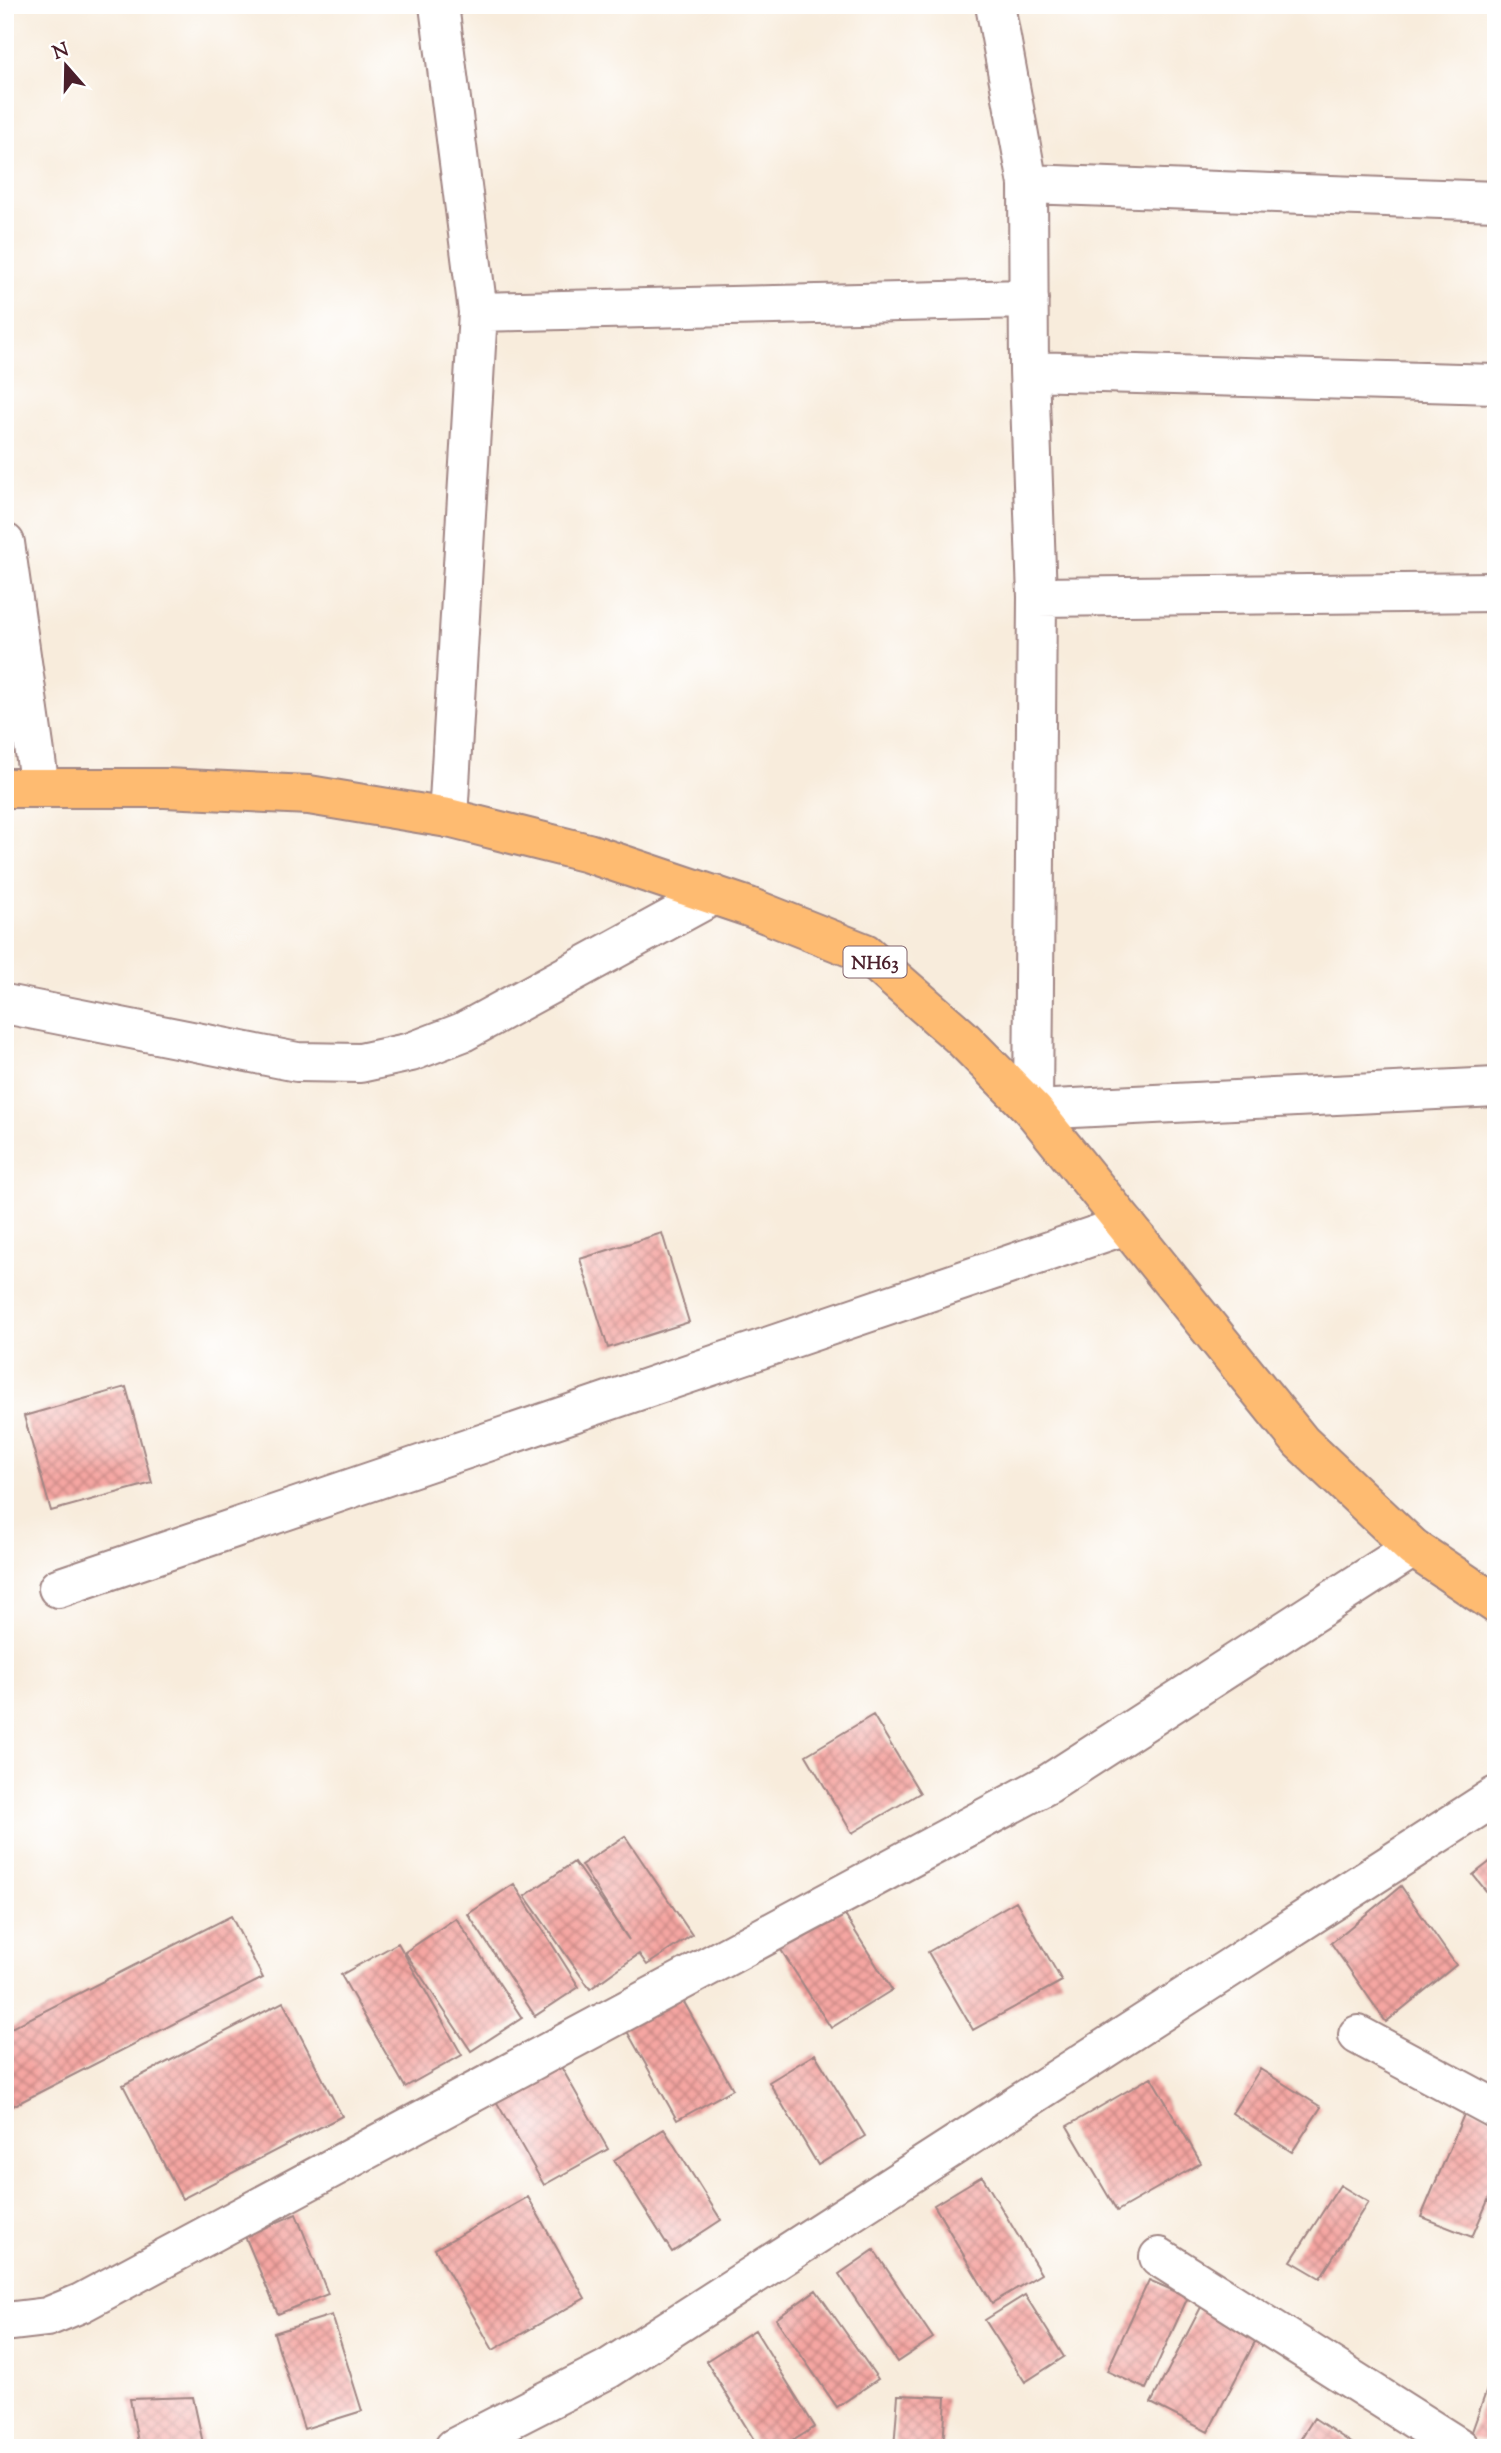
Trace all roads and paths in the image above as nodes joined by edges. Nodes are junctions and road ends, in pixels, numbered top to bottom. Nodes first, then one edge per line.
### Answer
1 (439, 5) edge
2 (995, 5) edge
3 (1028, 184) junction
4 (1496, 201) edge
5 (1029, 299) junction
6 (478, 312) junction
7 (1029, 371) junction
8 (1496, 384) edge
9 (5, 543) edge
10 (1496, 592) edge
11 (1037, 597) junction
12 (23, 788) edge
13 (448, 818) junction
14 (714, 895) junction
15 (5, 1004) edge
16 (1496, 1087) edge
17 (1033, 1110) junction
18 (1126, 1225) junction
19 (1413, 1548) junction
20 (58, 1588) dead end
21 (1496, 1604) edge
22 (1496, 1796) edge
23 (1358, 2035) dead end
24 (1496, 2109) edge
25 (1159, 2258) dead end
26 (5, 2322) edge
27 (454, 2448) edge
28 (1460, 2448) edge

1 - 6 street
2 - 3 street
3 - 4 street
3 - 5 street
5 - 6 street
5 - 7 street
6 - 13 street
7 - 8 street
7 - 11 street
9 - 12 street
10 - 11 street
11 - 17 street
12 - 13 highway, NH63
13 - 14 highway, NH63
14 - 15 street
14 - 17 highway, NH63
16 - 17 street
17 - 18 highway, NH63
18 - 19 highway, NH63
18 - 20 street
19 - 21 highway, NH63
19 - 26 street
22 - 27 street
23 - 24 street
25 - 28 street

